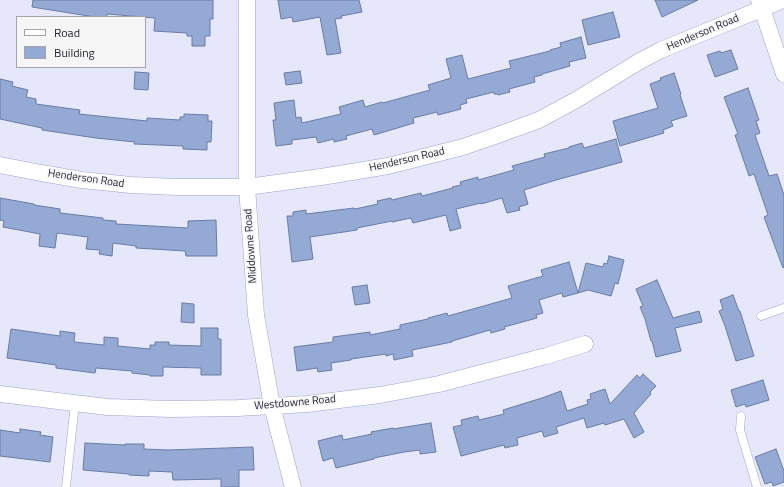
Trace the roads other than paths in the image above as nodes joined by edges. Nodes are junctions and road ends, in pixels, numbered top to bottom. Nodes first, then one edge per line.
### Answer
1 (247, 0) edge
2 (783, 0) edge
3 (760, 4) edge
4 (784, 74) edge
5 (0, 165) edge
6 (246, 187) junction
7 (784, 308) edge
8 (761, 316) dead end
9 (584, 344) dead end
10 (0, 394) edge
11 (75, 403) junction
12 (272, 406) junction
13 (741, 416) dead end
14 (66, 487) edge
15 (294, 487) edge
16 (757, 487) edge

1 - 6 street, Middowne Road
2 - 3 street, Henderson Road
3 - 4 street
3 - 6 street, Henderson Road
5 - 6 street, Henderson Road
6 - 12 street, Middowne Road
7 - 8 lane
9 - 12 street, Westdowne Road
10 - 11 street, Westdowne Road
11 - 12 street, Westdowne Road
11 - 14 lane
12 - 15 street, Middowne Road
13 - 16 lane

